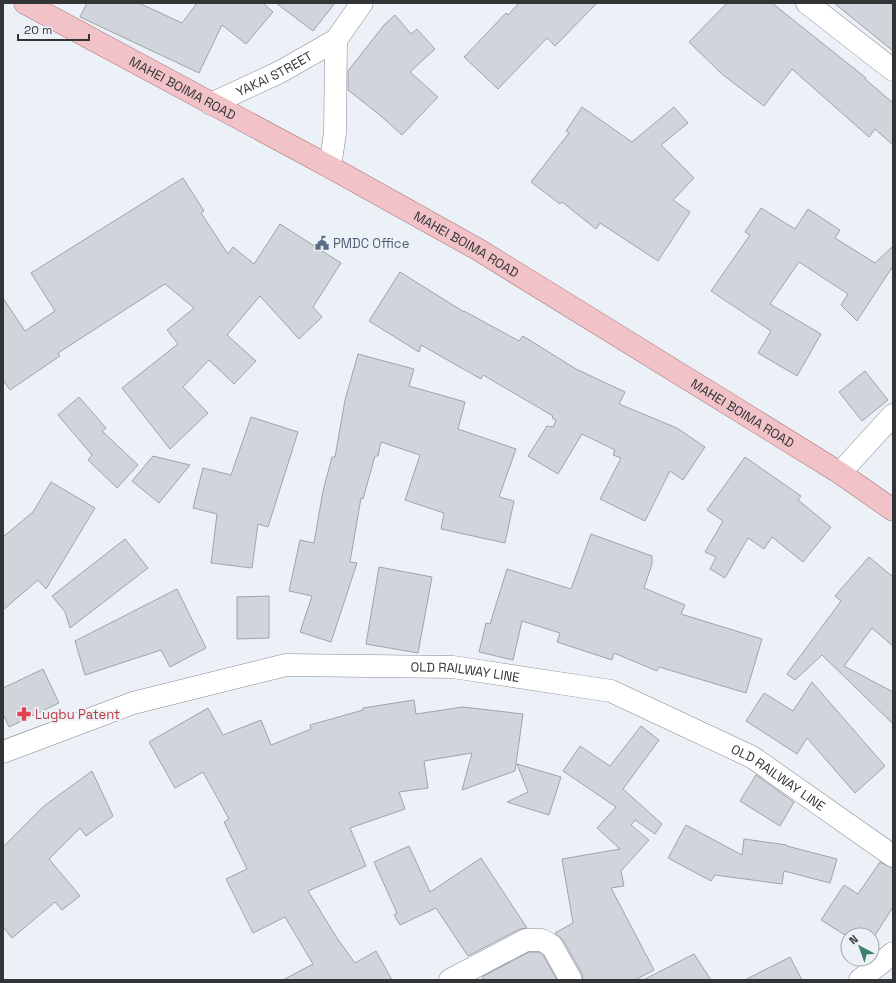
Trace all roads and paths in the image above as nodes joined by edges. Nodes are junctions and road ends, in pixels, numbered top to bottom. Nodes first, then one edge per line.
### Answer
1 (25, 3) edge
2 (362, 3) edge
3 (807, 3) edge
4 (336, 40) junction
5 (893, 70) edge
6 (211, 104) junction
7 (330, 167) junction
8 (893, 415) edge
9 (840, 473) junction
10 (893, 510) edge
11 (3, 752) edge
12 (893, 856) edge
13 (893, 953) edge
14 (450, 980) edge
15 (570, 980) edge
16 (860, 980) edge

1 - 6 main road, MAHEI BOIMA ROAD
2 - 4 street, YAKAI STREET
3 - 5 street
4 - 6 street, YAKAI STREET
4 - 7 street
6 - 7 main road, MAHEI BOIMA ROAD
7 - 9 main road, MAHEI BOIMA ROAD
8 - 9 street
9 - 10 main road, MAHEI BOIMA ROAD
11 - 12 street, OLD RAILWAY LINE
13 - 16 street
14 - 15 street

